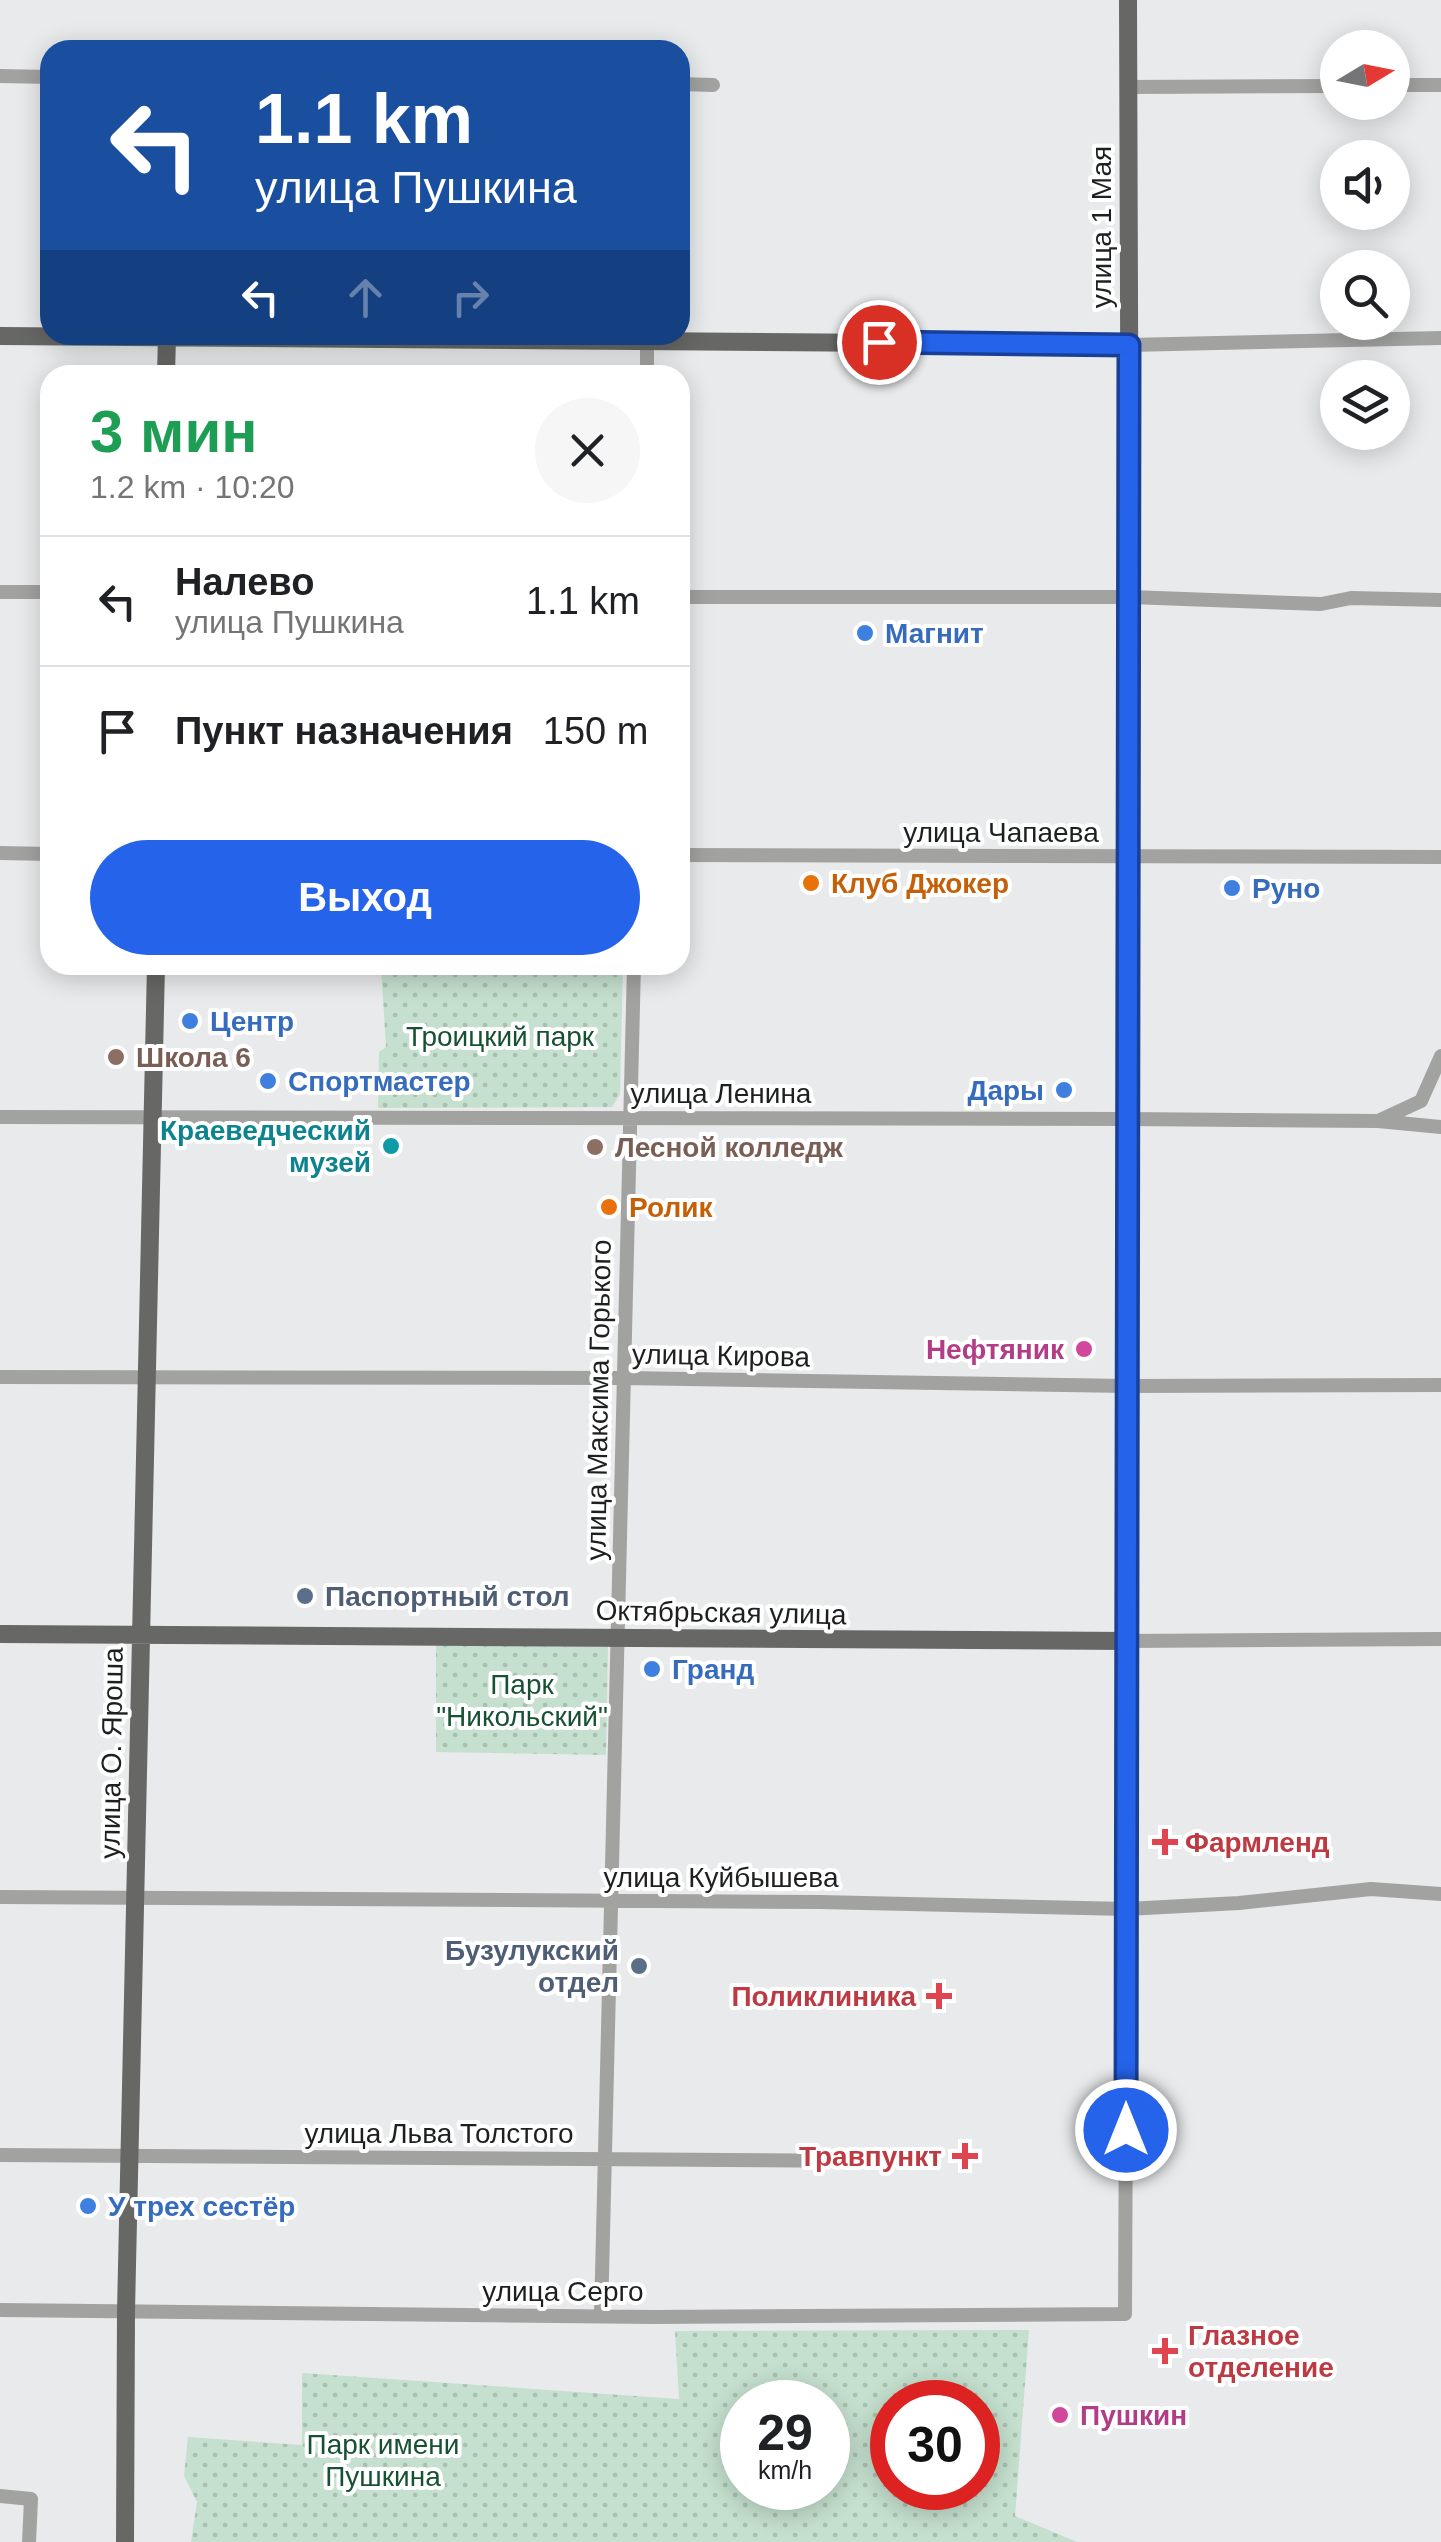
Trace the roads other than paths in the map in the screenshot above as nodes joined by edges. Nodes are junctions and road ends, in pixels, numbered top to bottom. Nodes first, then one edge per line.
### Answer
1 (1128, 0) edge
2 (0, 76) edge
3 (40, 77) edge
4 (690, 84) edge
5 (713, 85) dead end
6 (1410, 85) edge
7 (1441, 85) edge
8 (1320, 86) edge
9 (1128, 87) junction
10 (0, 336) edge
11 (40, 336) edge
12 (1441, 338) edge
13 (690, 339) edge
14 (1129, 345) junction
15 (0, 592) edge
16 (40, 592) edge
17 (690, 597) edge
18 (1130, 597) junction
19 (1441, 600) edge
20 (0, 853) edge
21 (40, 854) edge
22 (690, 855) edge
23 (1441, 857) edge
24 (1127, 858) junction
25 (156, 975) edge
26 (634, 975) edge
27 (1441, 1056) edge
28 (0, 1117) edge
29 (154, 1118) junction
30 (630, 1119) junction
31 (1127, 1119) junction
32 (1378, 1121) junction
33 (1441, 1127) edge
34 (0, 1377) edge
35 (624, 1378) junction
36 (146, 1379) junction
37 (1441, 1385) edge
38 (1128, 1386) junction
39 (0, 1634) edge
40 (142, 1634) junction
41 (618, 1638) junction
42 (1441, 1639) edge
43 (1128, 1641) junction
44 (1441, 1894) edge
45 (0, 1897) edge
46 (136, 1898) junction
47 (610, 1902) junction
48 (1127, 1909) junction
49 (0, 2154) edge
50 (130, 2156) junction
51 (604, 2158) junction
52 (878, 2160) dead end
53 (0, 2310) edge
54 (126, 2312) junction
55 (1126, 2314) joint
56 (601, 2316) junction
57 (0, 2496) edge
58 (29, 2542) edge
59 (125, 2542) edge

1 - 9 main road, улица 1 Мая
2 - 3 street
4 - 5 street
6 - 7 street
8 - 9 street
9 - 14 main road, улица 1 Мая
10 - 11 main road
12 - 14 street
13 - 14 main road
14 - 18 main road, улица 1 Мая
15 - 16 street
17 - 18 street
18 - 19 street
18 - 24 main road, улица 1 Мая
20 - 21 street
22 - 24 street, улица Чапаева
23 - 24 street, улица Чапаева
24 - 31 main road, улица 1 Мая
25 - 29 main road, улица О. Яроша
26 - 30 street, улица Максима Горького
27 - 32 street
28 - 29 street, улица Ленина
29 - 30 street, улица Ленина
29 - 36 main road, улица О. Яроша
30 - 31 street, улица Ленина
30 - 35 street, улица Максима Горького
31 - 32 street, улица Ленина
31 - 38 main road, улица 1 Мая
32 - 33 street, улица Ленина
34 - 36 street, улица Кирова
35 - 36 street, улица Кирова
35 - 38 street, улица Кирова
35 - 41 street, улица Максима Горького
36 - 40 main road, улица О. Яроша
37 - 38 street, улица Кирова
38 - 43 main road, улица 1 Мая
39 - 40 main road, Октябрьская улица
40 - 41 main road, Октябрьская улица
40 - 46 main road, улица О. Яроша
41 - 43 main road, Октябрьская улица
41 - 47 street, улица Максима Горького
42 - 43 street, Октябрьская улица
43 - 48 street, улица 1 Мая
44 - 48 street, улица Куйбышева
45 - 46 street, улица Куйбышева
46 - 47 street, улица Куйбышева
46 - 50 main road, улица О. Яроша
47 - 48 street, улица Куйбышева
47 - 51 street, улица Максима Горького
48 - 55 street, улица 1 Мая
49 - 50 street, улица Льва Толстого
50 - 51 street, улица Льва Толстого
50 - 54 main road, улица О. Яроша
51 - 52 street, улица Льва Толстого
51 - 56 street, улица Максима Горького
53 - 54 street, улица Серго
54 - 56 street, улица Серго
54 - 59 main road, улица О. Яроша
55 - 56 street, улица Серго
57 - 58 street

